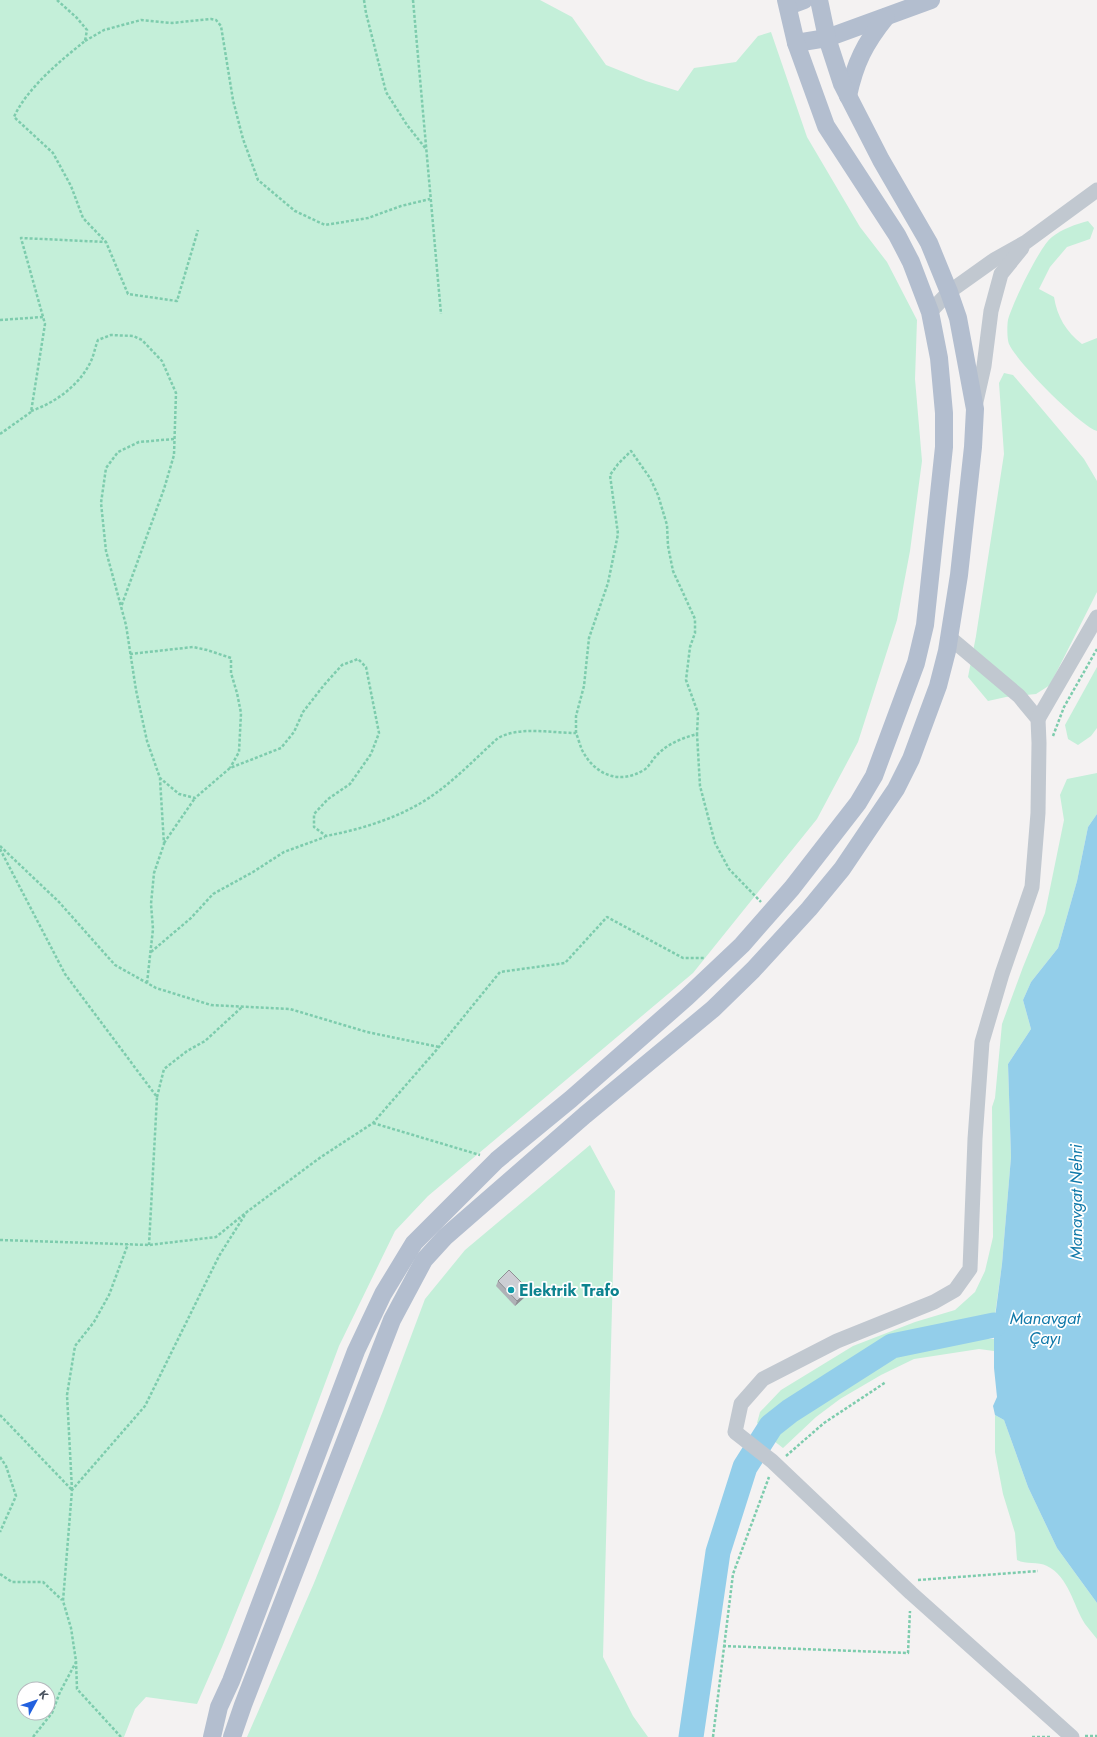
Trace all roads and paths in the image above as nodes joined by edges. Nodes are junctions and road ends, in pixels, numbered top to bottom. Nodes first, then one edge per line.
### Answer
1 (57, 0) edge
2 (364, 0) edge
3 (412, 0) edge
4 (819, 0) edge
5 (931, 0) edge
6 (793, 2) edge
7 (886, 17) junction
8 (827, 38) junction
9 (85, 41) junction
10 (796, 43) junction
11 (848, 96) junction
12 (426, 150) junction
13 (1097, 190) edge
14 (430, 199) junction
15 (198, 230) dead end
16 (106, 242) junction
17 (1026, 242) junction
18 (949, 292) junction
19 (930, 312) junction
20 (441, 314) dead end
21 (43, 317) junction
22 (0, 320) edge
23 (975, 409) junction
24 (31, 412) junction
25 (0, 434) edge
26 (174, 440) junction
27 (121, 607) junction
28 (1097, 617) edge
29 (949, 637) junction
30 (130, 654) junction
31 (1038, 719) junction
32 (576, 732) junction
33 (697, 734) junction
34 (230, 768) junction
35 (160, 778) junction
36 (195, 798) junction
37 (326, 836) junction
38 (164, 844) junction
39 (0, 847) edge
40 (771, 912) junction
41 (151, 952) junction
42 (727, 959) junction
43 (147, 983) junction
44 (242, 1007) junction
45 (439, 1047) junction
46 (157, 1097) junction
47 (373, 1123) junction
48 (497, 1160) junction
49 (248, 1211) junction
50 (0, 1240) edge
51 (128, 1244) junction
52 (148, 1245) junction
53 (886, 1382) dead end
54 (0, 1415) edge
55 (0, 1457) edge
56 (775, 1464) junction
57 (72, 1490) junction
58 (0, 1532) edge
59 (1038, 1571) dead end
60 (1, 1575) edge
61 (910, 1593) junction
62 (63, 1601) junction
63 (723, 1646) junction
64 (76, 1661) junction
65 (33, 1737) edge
66 (121, 1737) edge
67 (212, 1737) edge
68 (232, 1737) edge
69 (714, 1737) edge
70 (1072, 1737) edge

1 - 9 path
2 - 12 path
3 - 12 path
4 - 8 main road
5 - 7 main road
6 - 10 main road
7 - 8 main road
7 - 11 main road
8 - 10 main road
8 - 11 main road
9 - 14 path
9 - 16 path
10 - 19 main road
11 - 18 main road
12 - 14 path
13 - 17 street
14 - 20 path
15 - 16 path
16 - 21 path
17 - 18 street
17 - 23 street
18 - 19 street
18 - 23 main road
19 - 40 main road
21 - 22 path
21 - 24 path
23 - 29 main road
24 - 25 path
24 - 26 path
26 - 27 path
26 - 27 path
27 - 30 path
28 - 31 street
29 - 31 street
29 - 68 main road
30 - 34 path
30 - 35 path
31 - 56 street
32 - 33 path
32 - 33 path
32 - 37 path
33 - 40 path
34 - 36 path
34 - 37 path
35 - 36 path
35 - 38 path
36 - 38 path
37 - 41 path
38 - 41 path
39 - 43 path
39 - 46 path
40 - 42 main road
41 - 43 path
42 - 45 path
42 - 48 main road
43 - 44 path
44 - 45 path
44 - 46 path
45 - 47 path
46 - 52 path
47 - 48 path
47 - 49 path
48 - 67 main road
49 - 52 path
49 - 57 path
50 - 51 path
51 - 52 path
51 - 57 path
53 - 56 path
54 - 57 path
55 - 58 path
56 - 61 street
56 - 63 path
57 - 62 path
59 - 61 path
60 - 62 path
61 - 63 path
61 - 70 street
62 - 64 path
63 - 69 path
64 - 65 path
64 - 66 path

